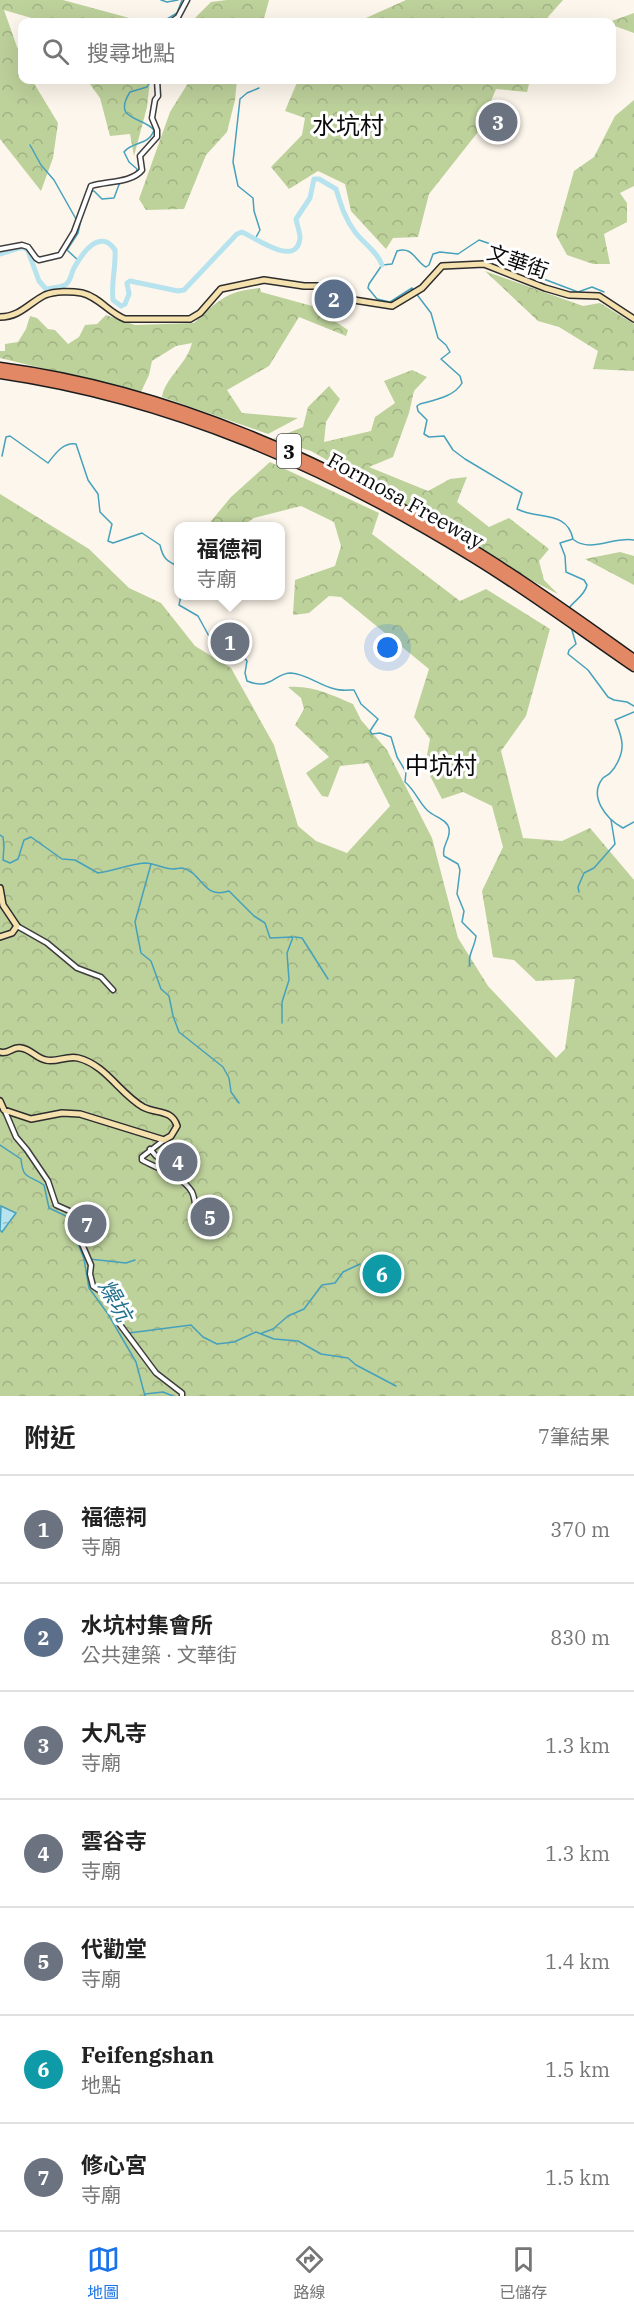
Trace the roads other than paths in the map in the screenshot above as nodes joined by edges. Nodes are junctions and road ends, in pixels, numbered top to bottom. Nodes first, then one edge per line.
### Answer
1 (187, 0) edge
2 (177, 18) edge
3 (158, 84) edge
4 (0, 249) edge
5 (0, 317) edge
6 (634, 319) edge
7 (0, 368) edge
8 (0, 374) edge
9 (634, 659) edge
10 (634, 667) edge
11 (0, 888) edge
12 (17, 926) junction
13 (0, 936) edge
14 (113, 990) dead end
15 (0, 1052) edge
16 (0, 1101) edge
17 (64, 1108) dead end
18 (4, 1110) junction
19 (55, 1114) junction
20 (164, 1140) junction
21 (150, 1149) junction
22 (168, 1165) dead end
23 (202, 1215) dead end
24 (182, 1396) edge

1 - 2 street
3 - 4 street
5 - 6 street, 文華街
7 - 9 highway, Formosa Freeway / 3
8 - 10 highway, Formosa Freeway / 3
11 - 12 street
12 - 13 street
12 - 14 street
15 - 20 street
16 - 18 street
17 - 19 street
18 - 19 street
18 - 24 street
19 - 20 street
20 - 21 street
21 - 22 street
21 - 23 street

